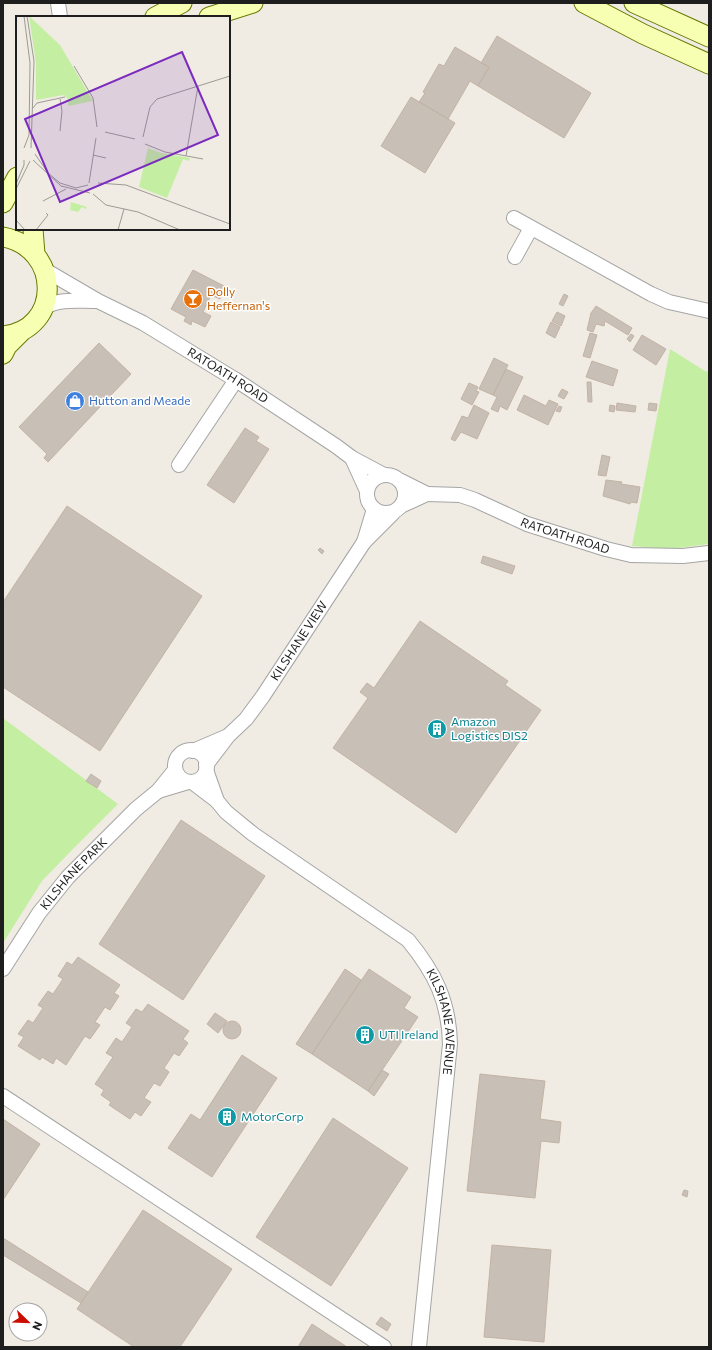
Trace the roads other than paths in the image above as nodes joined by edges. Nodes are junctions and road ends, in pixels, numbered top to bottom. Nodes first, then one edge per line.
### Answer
1 (58, 3) edge
2 (182, 3) edge
3 (253, 3) edge
4 (584, 3) edge
5 (634, 3) edge
6 (60, 16) edge
7 (157, 16) edge
8 (213, 16) edge
9 (709, 37) edge
10 (704, 63) edge
11 (16, 179) edge
12 (3, 203) edge
13 (514, 218) dead end
14 (531, 228) junction
15 (33, 230) edge
16 (3, 237) edge
17 (35, 254) junction
18 (515, 257) dead end
19 (45, 270) junction
20 (98, 301) junction
21 (43, 308) junction
22 (709, 310) edge
23 (22, 332) junction
24 (3, 336) edge
25 (3, 354) edge
26 (236, 380) junction
27 (352, 458) junction
28 (179, 465) dead end
29 (384, 475) junction
30 (401, 481) junction
31 (367, 491) junction
32 (427, 494) junction
33 (374, 509) junction
34 (398, 509) junction
35 (364, 542) junction
36 (709, 553) edge
37 (228, 736) junction
38 (193, 751) junction
39 (206, 767) junction
40 (175, 770) junction
41 (190, 782) junction
42 (158, 791) junction
43 (217, 801) junction
44 (3, 969) edge
45 (3, 1096) edge
46 (384, 1347) edge
47 (419, 1347) edge

1 - 6 street
2 - 7 street
3 - 8 street
4 - 10 street
5 - 9 street
11 - 12 street
13 - 14 street
14 - 18 street
14 - 22 street
15 - 17 street
16 - 17 street
17 - 19 street
19 - 20 street, RATOATH ROAD
19 - 21 street
20 - 21 street, RATOATH ROAD
20 - 26 street, RATOATH ROAD
21 - 23 street
23 - 24 street
23 - 25 street
26 - 27 street, RATOATH ROAD
26 - 28 street
27 - 29 street, RATOATH ROAD
27 - 31 street, RATOATH ROAD
29 - 30 street
29 - 31 street
30 - 32 street, RATOATH ROAD
30 - 34 street
31 - 33 street
32 - 34 street, RATOATH ROAD
32 - 36 street, RATOATH ROAD
33 - 34 street
33 - 35 street, KILSHANE VIEW
34 - 35 street, KILSHANE VIEW
35 - 37 street, KILSHANE VIEW
37 - 38 street, KILSHANE VIEW
37 - 39 street, KILSHANE VIEW
38 - 39 street
38 - 40 street
39 - 41 street
39 - 43 street, KILSHANE AVENUE
40 - 41 street
40 - 42 street, KILSHANE PARK
41 - 42 street, KILSHANE PARK
41 - 43 street, KILSHANE AVENUE
42 - 44 street, KILSHANE PARK
43 - 47 street, KILSHANE AVENUE
45 - 46 street

